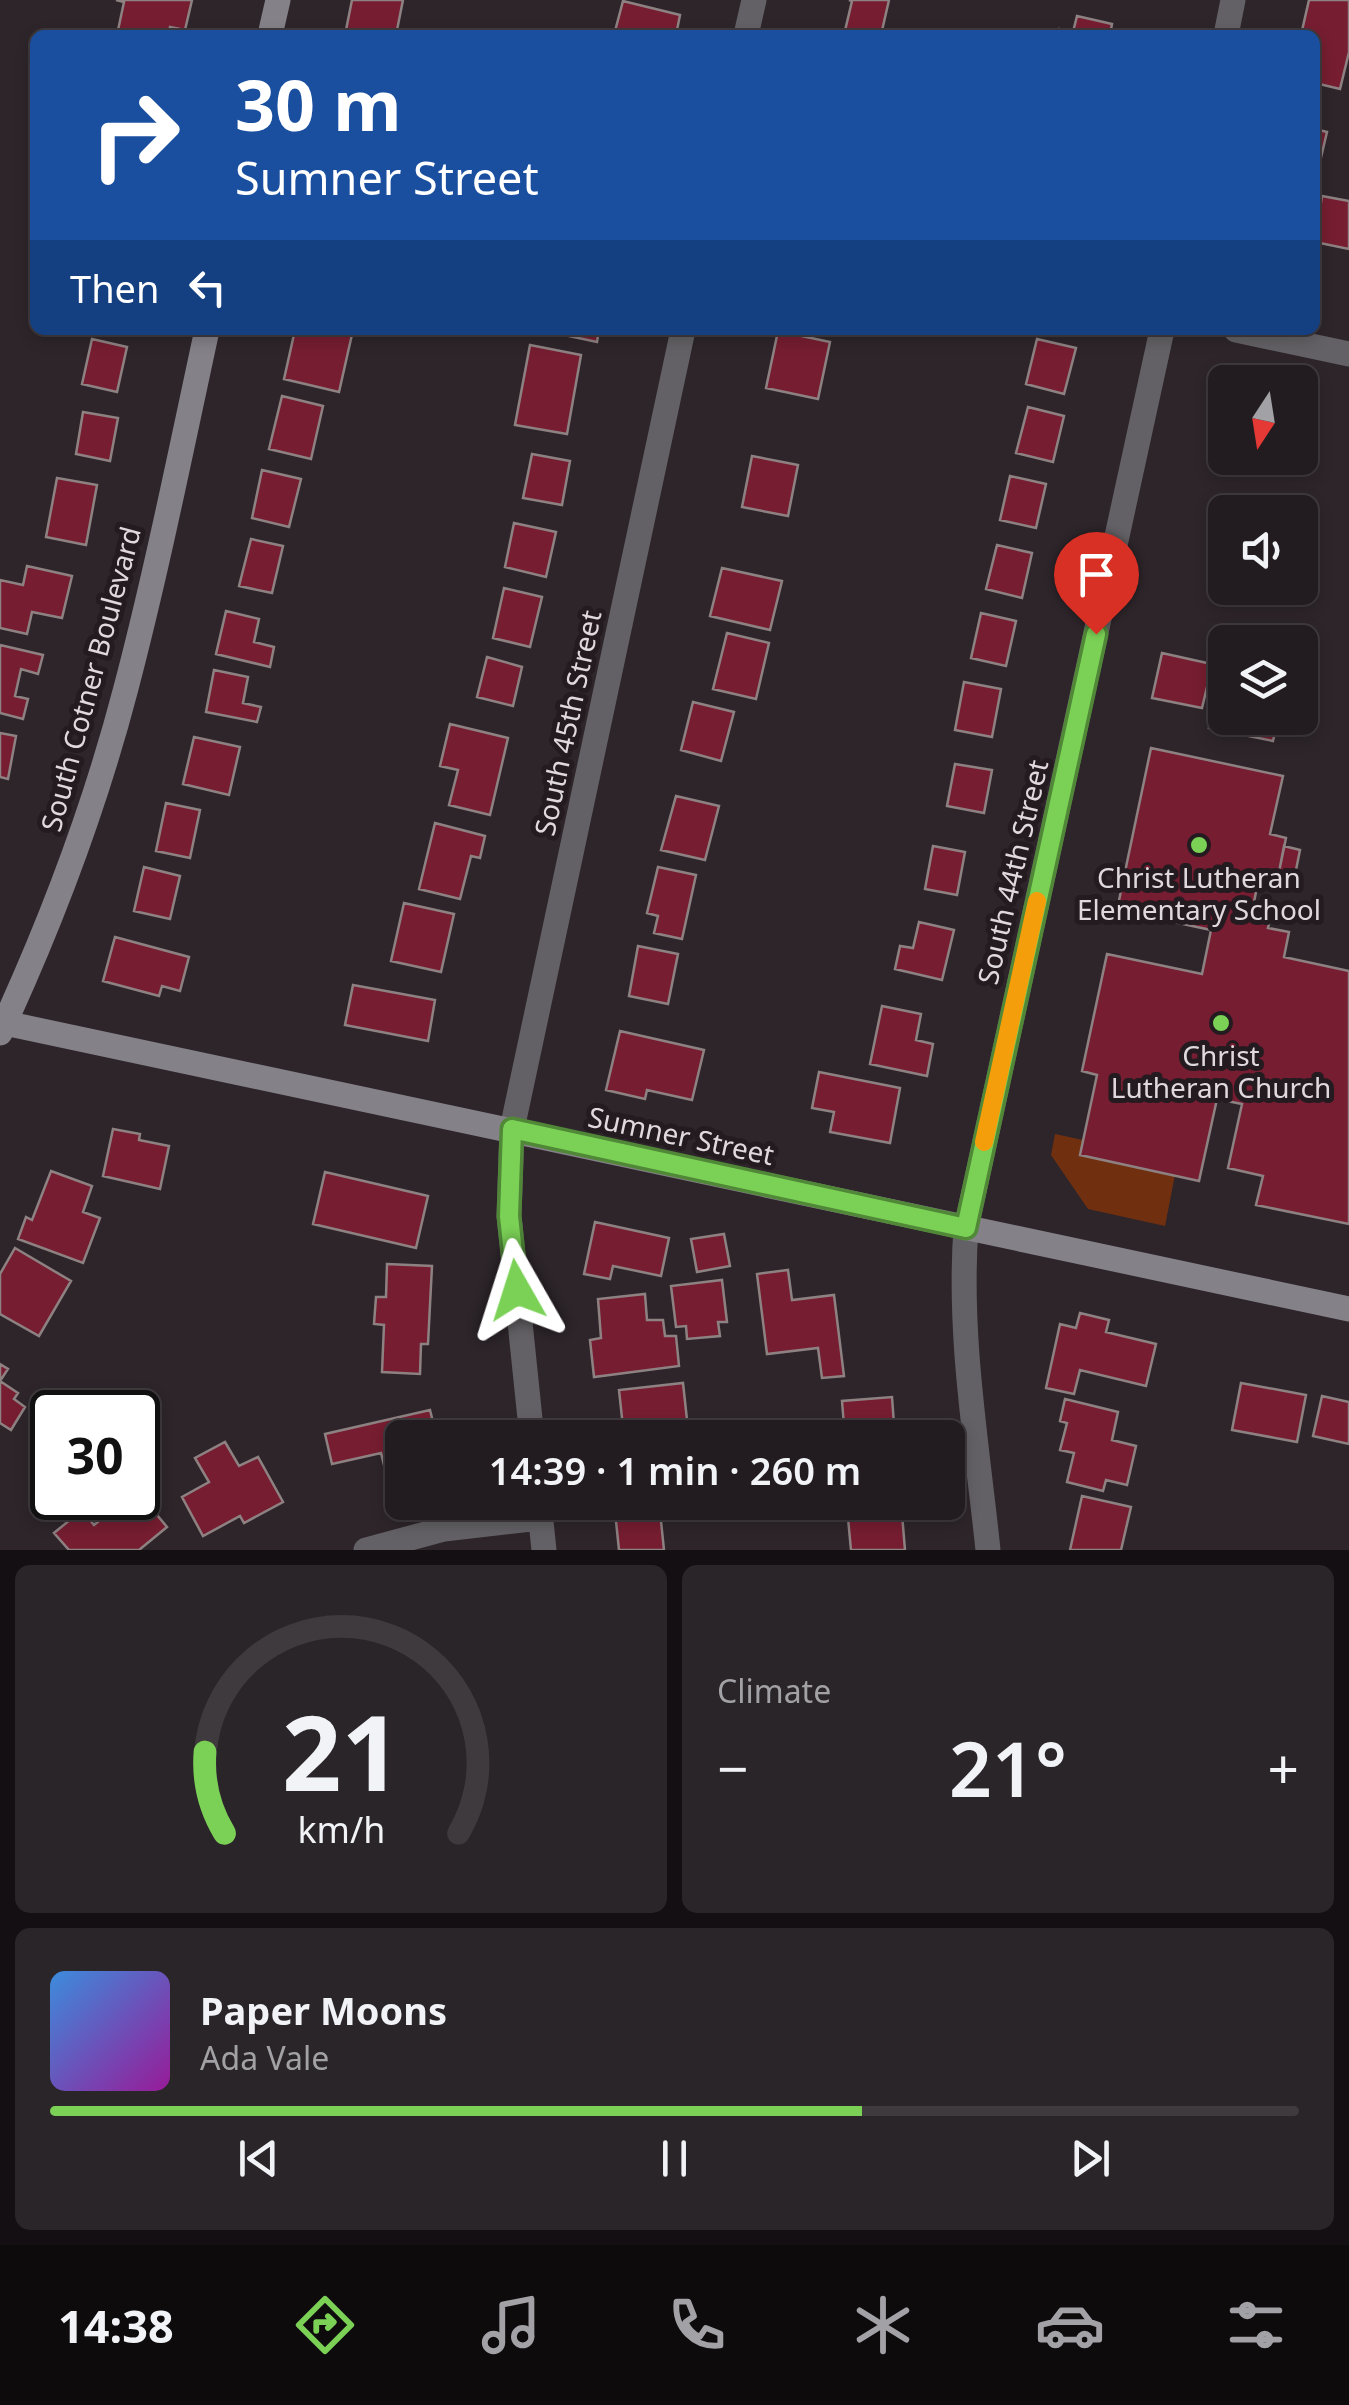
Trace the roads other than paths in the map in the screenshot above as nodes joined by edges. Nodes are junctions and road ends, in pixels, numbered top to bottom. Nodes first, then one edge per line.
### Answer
1 (278, 0) edge
2 (754, 0) edge
3 (1234, 0) edge
4 (271, 30) edge
5 (747, 30) edge
6 (1227, 30) edge
7 (205, 335) edge
8 (682, 335) edge
9 (1161, 335) edge
10 (1260, 335) edge
11 (1349, 354) edge
12 (2, 1026) edge
13 (512, 1129) junction
14 (966, 1228) junction
15 (1349, 1309) edge
16 (530, 1420) edge
17 (489, 1520) edge
18 (540, 1520) edge
19 (366, 1550) edge
20 (544, 1550) edge
21 (988, 1550) edge

1 - 4 street
2 - 5 street
3 - 6 street
7 - 12 street, South Cotner Boulevard
8 - 13 street, South 45th Street
9 - 14 street, South 44th Street
10 - 11 street
12 - 13 street, Sumner Street
13 - 14 street, Sumner Street
13 - 16 street, South 45th Street
14 - 15 street, Sumner Street
14 - 21 street, South 44th Street
17 - 19 street
18 - 20 street

